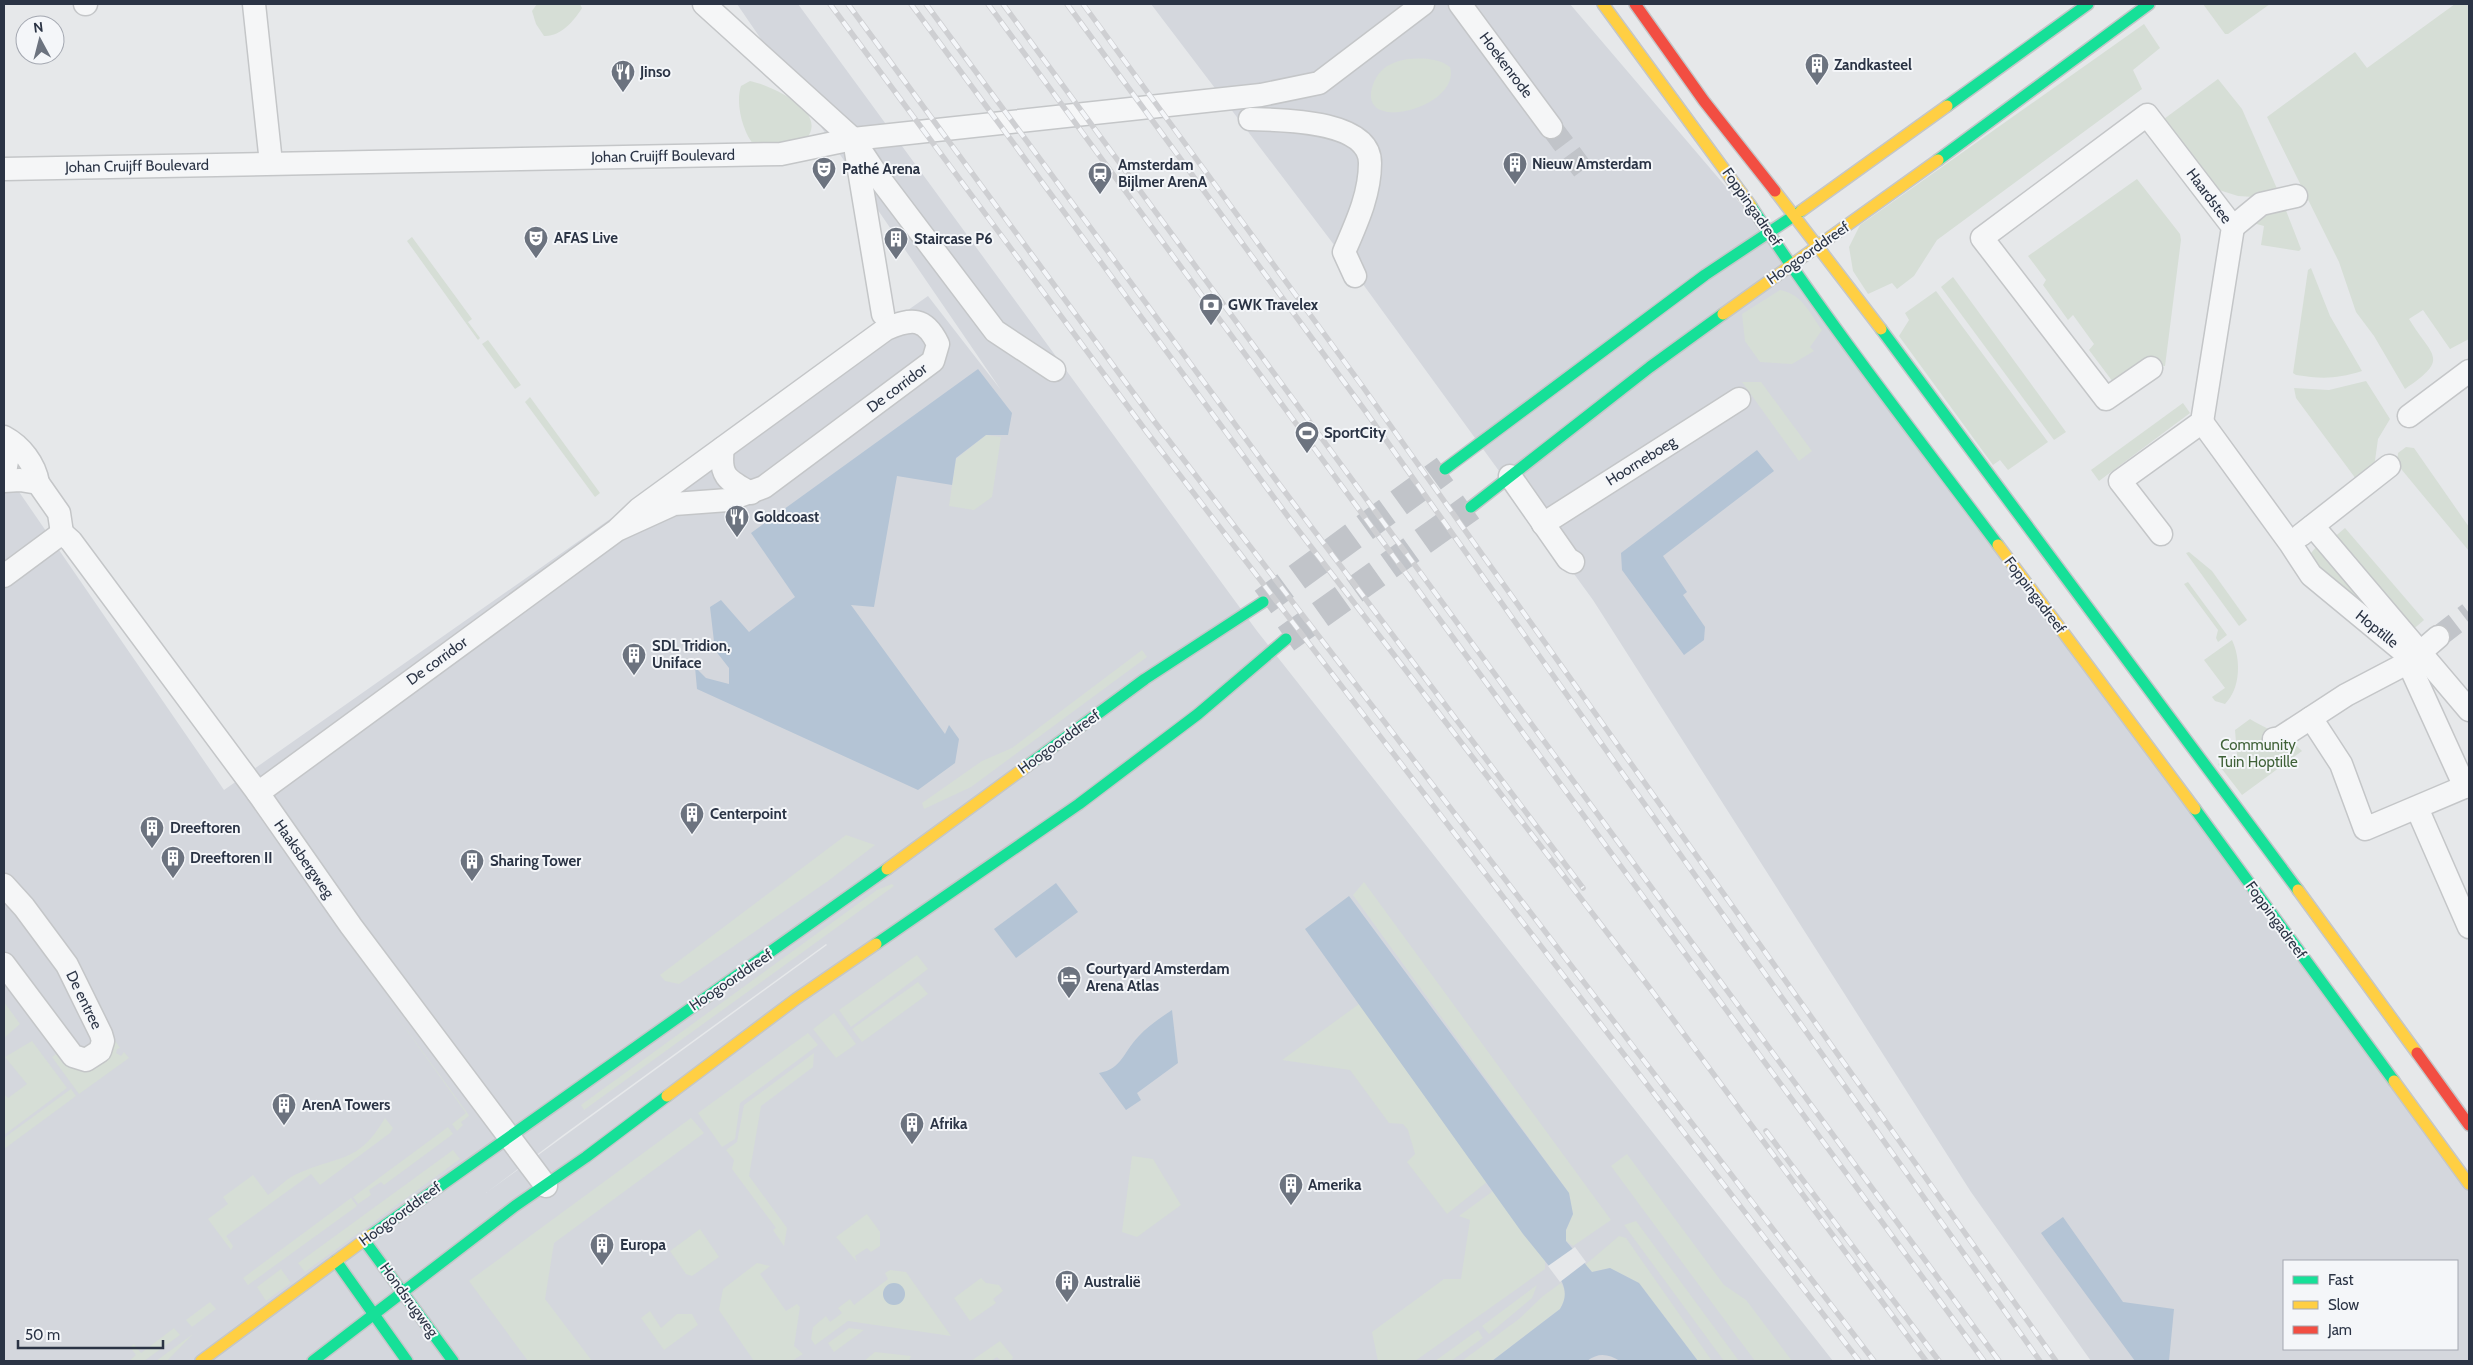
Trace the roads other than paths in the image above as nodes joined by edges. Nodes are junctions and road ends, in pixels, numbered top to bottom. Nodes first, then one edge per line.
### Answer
1 (254, 4) edge
2 (704, 4) edge
3 (1423, 4) edge
4 (1460, 4) edge
5 (1603, 4) edge
6 (1635, 4) edge
7 (2088, 4) edge
8 (2149, 4) edge
9 (1261, 95) junction
10 (1551, 127) tunnel mouth
11 (853, 139) junction
12 (271, 163) junction
13 (4, 169) edge
14 (2296, 196) dead end
15 (1794, 216) junction
16 (2233, 227) junction
17 (1770, 230) junction
18 (1819, 246) junction
19 (1791, 266) junction
20 (1355, 276) dead end
21 (883, 314) dead end
22 (2151, 368) dead end
23 (1054, 370) dead end
24 (2469, 371) edge
25 (1739, 399) dead end
26 (2409, 416) dead end
27 (2202, 422) junction
28 (4, 437) edge
29 (723, 448) junction
30 (2389, 466) dead end
31 (1445, 469) tunnel mouth
32 (1510, 476) junction
33 (4, 480) edge
34 (38, 483) junction
35 (750, 493) junction
36 (1471, 507) tunnel mouth
37 (1542, 524) junction
38 (2313, 526) junction
39 (617, 530) junction
40 (62, 533) junction
41 (2161, 534) dead end
42 (2290, 543) junction
43 (1573, 562) dead end
44 (4, 576) edge
45 (1263, 602) tunnel mouth
46 (2438, 637) tunnel mouth
47 (1286, 639) tunnel mouth
48 (2415, 658) junction
49 (2469, 710) edge
50 (2311, 718) junction
51 (2274, 739) dead end
52 (2467, 786) edge
53 (258, 793) junction
54 (2417, 808) junction
55 (4, 885) edge
56 (2469, 927) edge
57 (4, 964) edge
58 (2469, 1125) edge
59 (510, 1135) junction
60 (2469, 1184) edge
61 (546, 1186) junction
62 (364, 1240) junction
63 (336, 1260) junction
64 (402, 1292) junction
65 (372, 1314) junction
66 (201, 1361) edge
67 (313, 1361) edge
68 (407, 1361) edge
69 (453, 1361) edge

1 - 12 street
2 - 11 street
3 - 9 street, Johan Cruijff Boulevard
4 - 10 street, Hoekenrode
5 - 17 street, Foppingadreef
6 - 15 street, Foppingadreef
7 - 15 street
8 - 18 street, Hoogoorddreef
9 - 11 street, Johan Cruijff Boulevard
9 - 20 street
11 - 12 street, Johan Cruijff Boulevard
11 - 21 street
11 - 23 street
12 - 13 street, Johan Cruijff Boulevard
14 - 16 street
15 - 17 street
15 - 18 street, Foppingadreef
16 - 22 street, Haardstee
16 - 27 street, Haardstee
17 - 19 street, Foppingadreef
17 - 31 street
18 - 19 street, Hoogoorddreef
18 - 58 street, Foppingadreef
19 - 32 street, Hoogoorddreef
19 - 60 street, Foppingadreef
24 - 26 street
25 - 37 street, Hoorneboeg
27 - 41 street
27 - 42 street, Hoptille
28 - 33 street
28 - 34 street
29 - 35 street
29 - 35 street, De corridor
29 - 39 street, De corridor
30 - 38 street
32 - 36 street, Hoogoorddreef
32 - 37 street
33 - 34 street
34 - 40 street
35 - 39 street, De corridor
37 - 43 street
38 - 42 street
38 - 48 street
39 - 53 street, De corridor
40 - 44 street
40 - 53 street, Haaksbergweg
42 - 48 street, Hoptille
45 - 59 street, Hoogoorddreef
46 - 48 street
47 - 61 street
48 - 49 street, Hoptille
48 - 50 street
48 - 52 street, Hoptille
50 - 51 street
50 - 54 street, Hoptille
52 - 54 street, Hoptille
53 - 59 street, Haaksbergweg
54 - 56 street
55 - 57 street, De entree
59 - 61 street, Haaksbergweg
59 - 62 street, Hoogoorddreef
61 - 64 street
62 - 63 street, Hoogoorddreef
62 - 64 street, Hondsrugweg
63 - 65 street
63 - 66 street, Hoogoorddreef
64 - 65 street
64 - 69 street, Hondsrugweg
65 - 67 street
65 - 68 street

